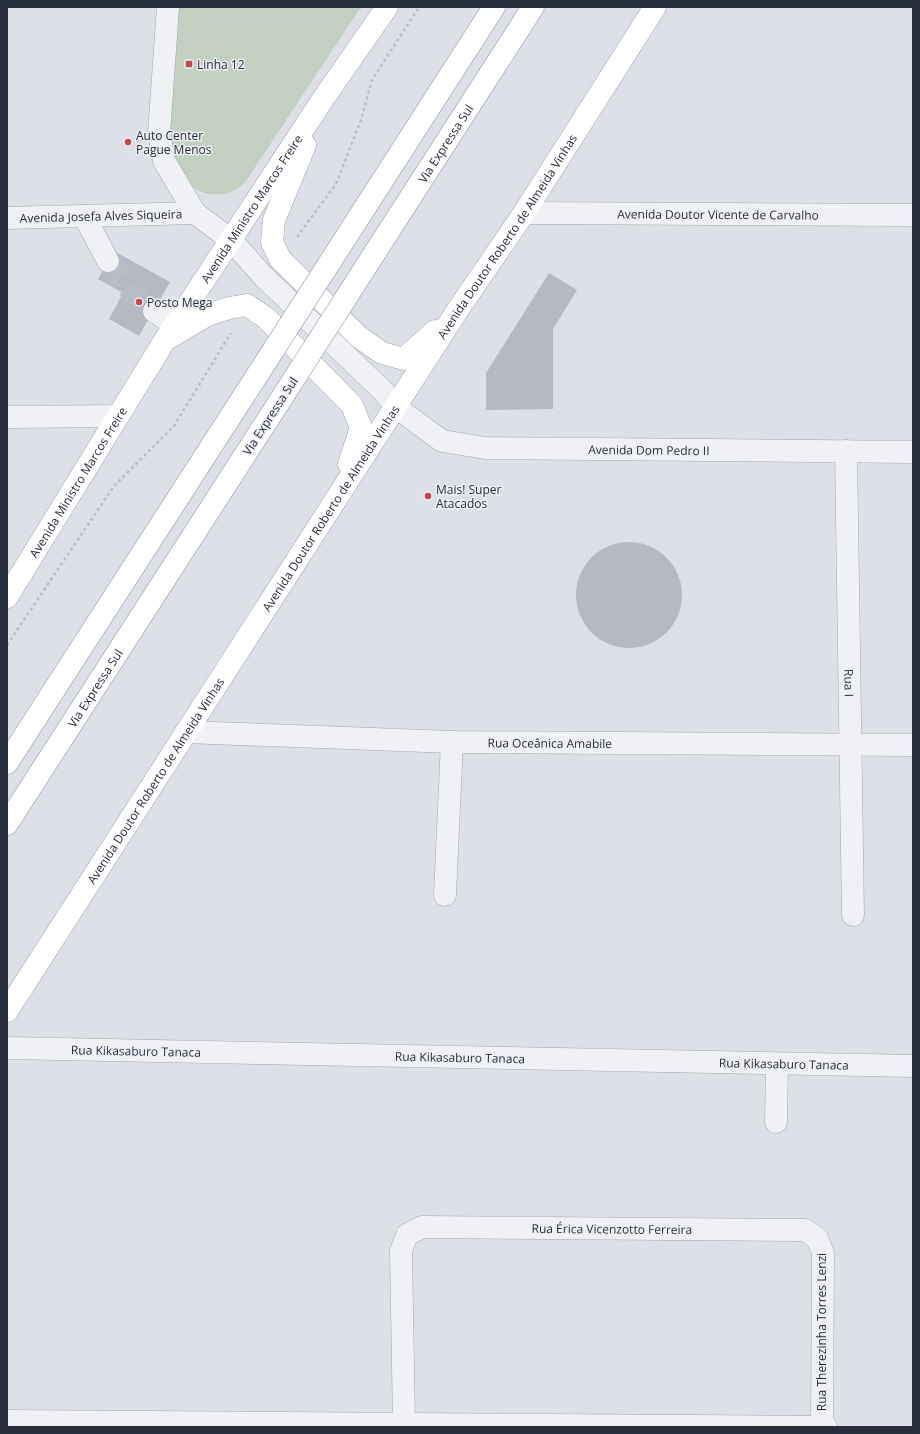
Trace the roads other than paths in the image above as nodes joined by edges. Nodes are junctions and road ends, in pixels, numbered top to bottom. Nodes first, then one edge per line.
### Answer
1 (168, 7) edge
2 (387, 7) edge
3 (494, 7) edge
4 (533, 7) edge
5 (655, 7) edge
6 (323, 99) junction
7 (178, 184) junction
8 (195, 213) junction
9 (524, 213) junction
10 (159, 214) junction
11 (913, 215) edge
12 (84, 216) junction
13 (7, 218) edge
14 (231, 240) junction
15 (108, 261) tunnel mouth
16 (154, 311) tunnel mouth
17 (457, 311) junction
18 (170, 333) junction
19 (396, 407) junction
20 (118, 416) junction
21 (7, 417) edge
22 (846, 451) junction
23 (913, 452) edge
24 (339, 495) junction
25 (7, 597) edge
26 (186, 732) junction
27 (452, 742) junction
28 (851, 745) junction
29 (913, 745) edge
30 (7, 763) edge
31 (7, 824) edge
32 (445, 895) dead end
33 (853, 915) dead end
34 (7, 1011) edge
35 (7, 1048) edge
36 (777, 1064) junction
37 (913, 1066) edge
38 (776, 1122) dead end
39 (817, 1238) joint
40 (7, 1421) edge
41 (404, 1424) junction
42 (212, 1425) edge
43 (729, 1427) edge
44 (822, 1427) edge
45 (826, 1427) edge

1 - 7 street
2 - 6 main road, Avenida Ministro Marcos Freire
3 - 30 main road, bridge
4 - 31 main road, Via Expressa Sul, bridge
5 - 9 main road, Avenida Doutor Roberto de Almeida Vinhas
6 - 14 main road, Avenida Ministro Marcos Freire
6 - 17 main road
7 - 8 street
7 - 10 street
8 - 10 street, Avenida Josefa Alves Siqueira
8 - 14 street, Avenida Dom Pedro II
9 - 11 street, Avenida Doutor Vicente de Carvalho
9 - 17 main road, Avenida Doutor Roberto de Almeida Vinhas
10 - 12 street, Avenida Josefa Alves Siqueira
12 - 13 street, Avenida Josefa Alves Siqueira
12 - 15 street
14 - 18 main road, Avenida Ministro Marcos Freire
14 - 19 street, Avenida Dom Pedro II
16 - 18 street
17 - 19 main road, Avenida Doutor Roberto de Almeida Vinhas
18 - 20 main road, Avenida Ministro Marcos Freire
18 - 24 main road
19 - 22 street, Avenida Dom Pedro II
19 - 24 main road, Avenida Doutor Roberto de Almeida Vinhas
20 - 21 street
20 - 25 main road, Avenida Ministro Marcos Freire
22 - 23 street, Avenida Dom Pedro II
22 - 28 street, Rua I
24 - 26 main road, Avenida Doutor Roberto de Almeida Vinhas
26 - 27 street, Rua Oceânica Amabile
26 - 34 main road, Avenida Doutor Roberto de Almeida Vinhas
27 - 28 street, Rua Oceânica Amabile
27 - 32 street
28 - 29 street, Rua Oceânica Amabile
28 - 33 street, Rua I
35 - 36 street, Rua Kikasaburo Tanaca
36 - 37 street, Rua Kikasaburo Tanaca
36 - 38 street
39 - 41 street, Rua Érica Vicenzotto Ferreira
39 - 44 street, Rua Therezinha Torres Lenzi
40 - 42 street
41 - 42 street
41 - 43 street
43 - 44 street
44 - 45 street

